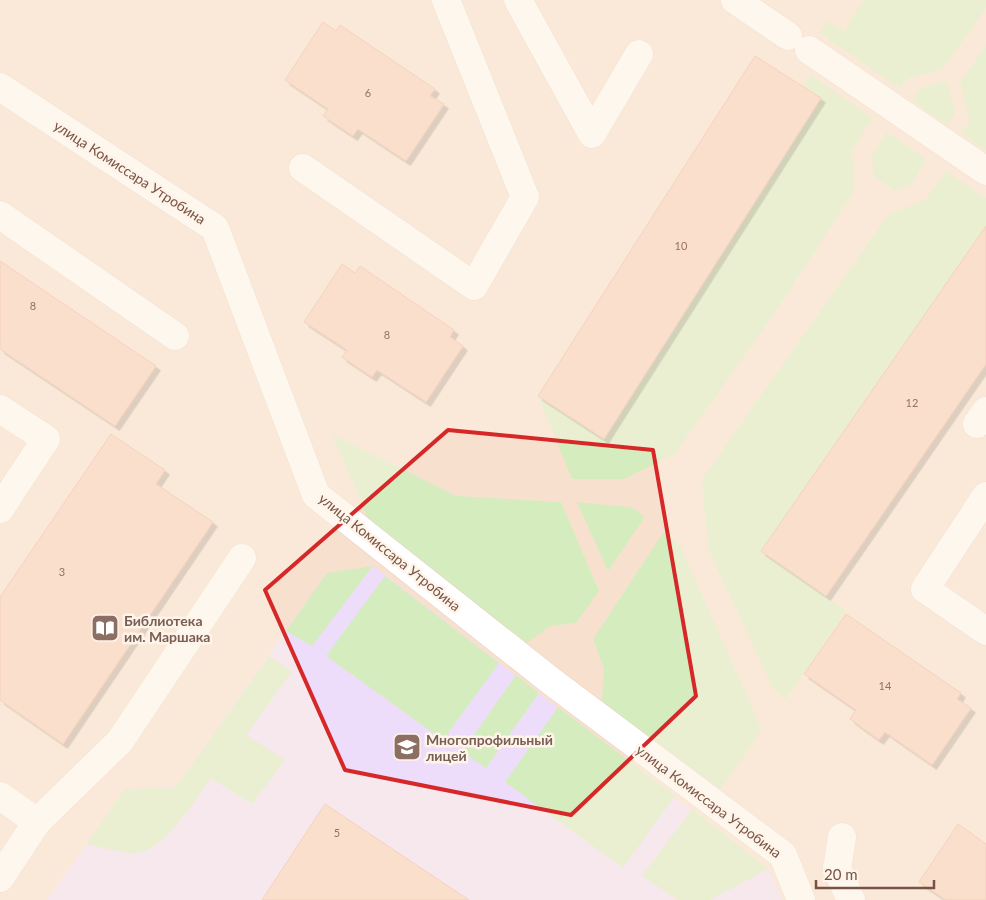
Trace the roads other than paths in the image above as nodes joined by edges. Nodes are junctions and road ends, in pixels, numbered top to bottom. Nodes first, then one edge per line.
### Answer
1 (446, 0) edge
2 (518, 0) edge
3 (735, 0) edge
4 (639, 54) dead end
5 (0, 87) edge
6 (303, 168) dead end
7 (986, 171) edge
8 (0, 216) edge
9 (175, 336) dead end
10 (0, 409) edge
11 (986, 496) edge
12 (0, 509) edge
13 (242, 558) dead end
14 (986, 631) edge
15 (0, 796) edge
16 (37, 822) junction
17 (842, 837) dead end
18 (0, 878) edge
19 (802, 900) edge
20 (851, 900) edge

1 - 6 street
2 - 4 street
3 - 7 street
5 - 19 street, улица Комиссара Утробина
8 - 9 street
10 - 12 street
11 - 14 street
13 - 16 street
15 - 16 street
16 - 18 street
17 - 20 street

